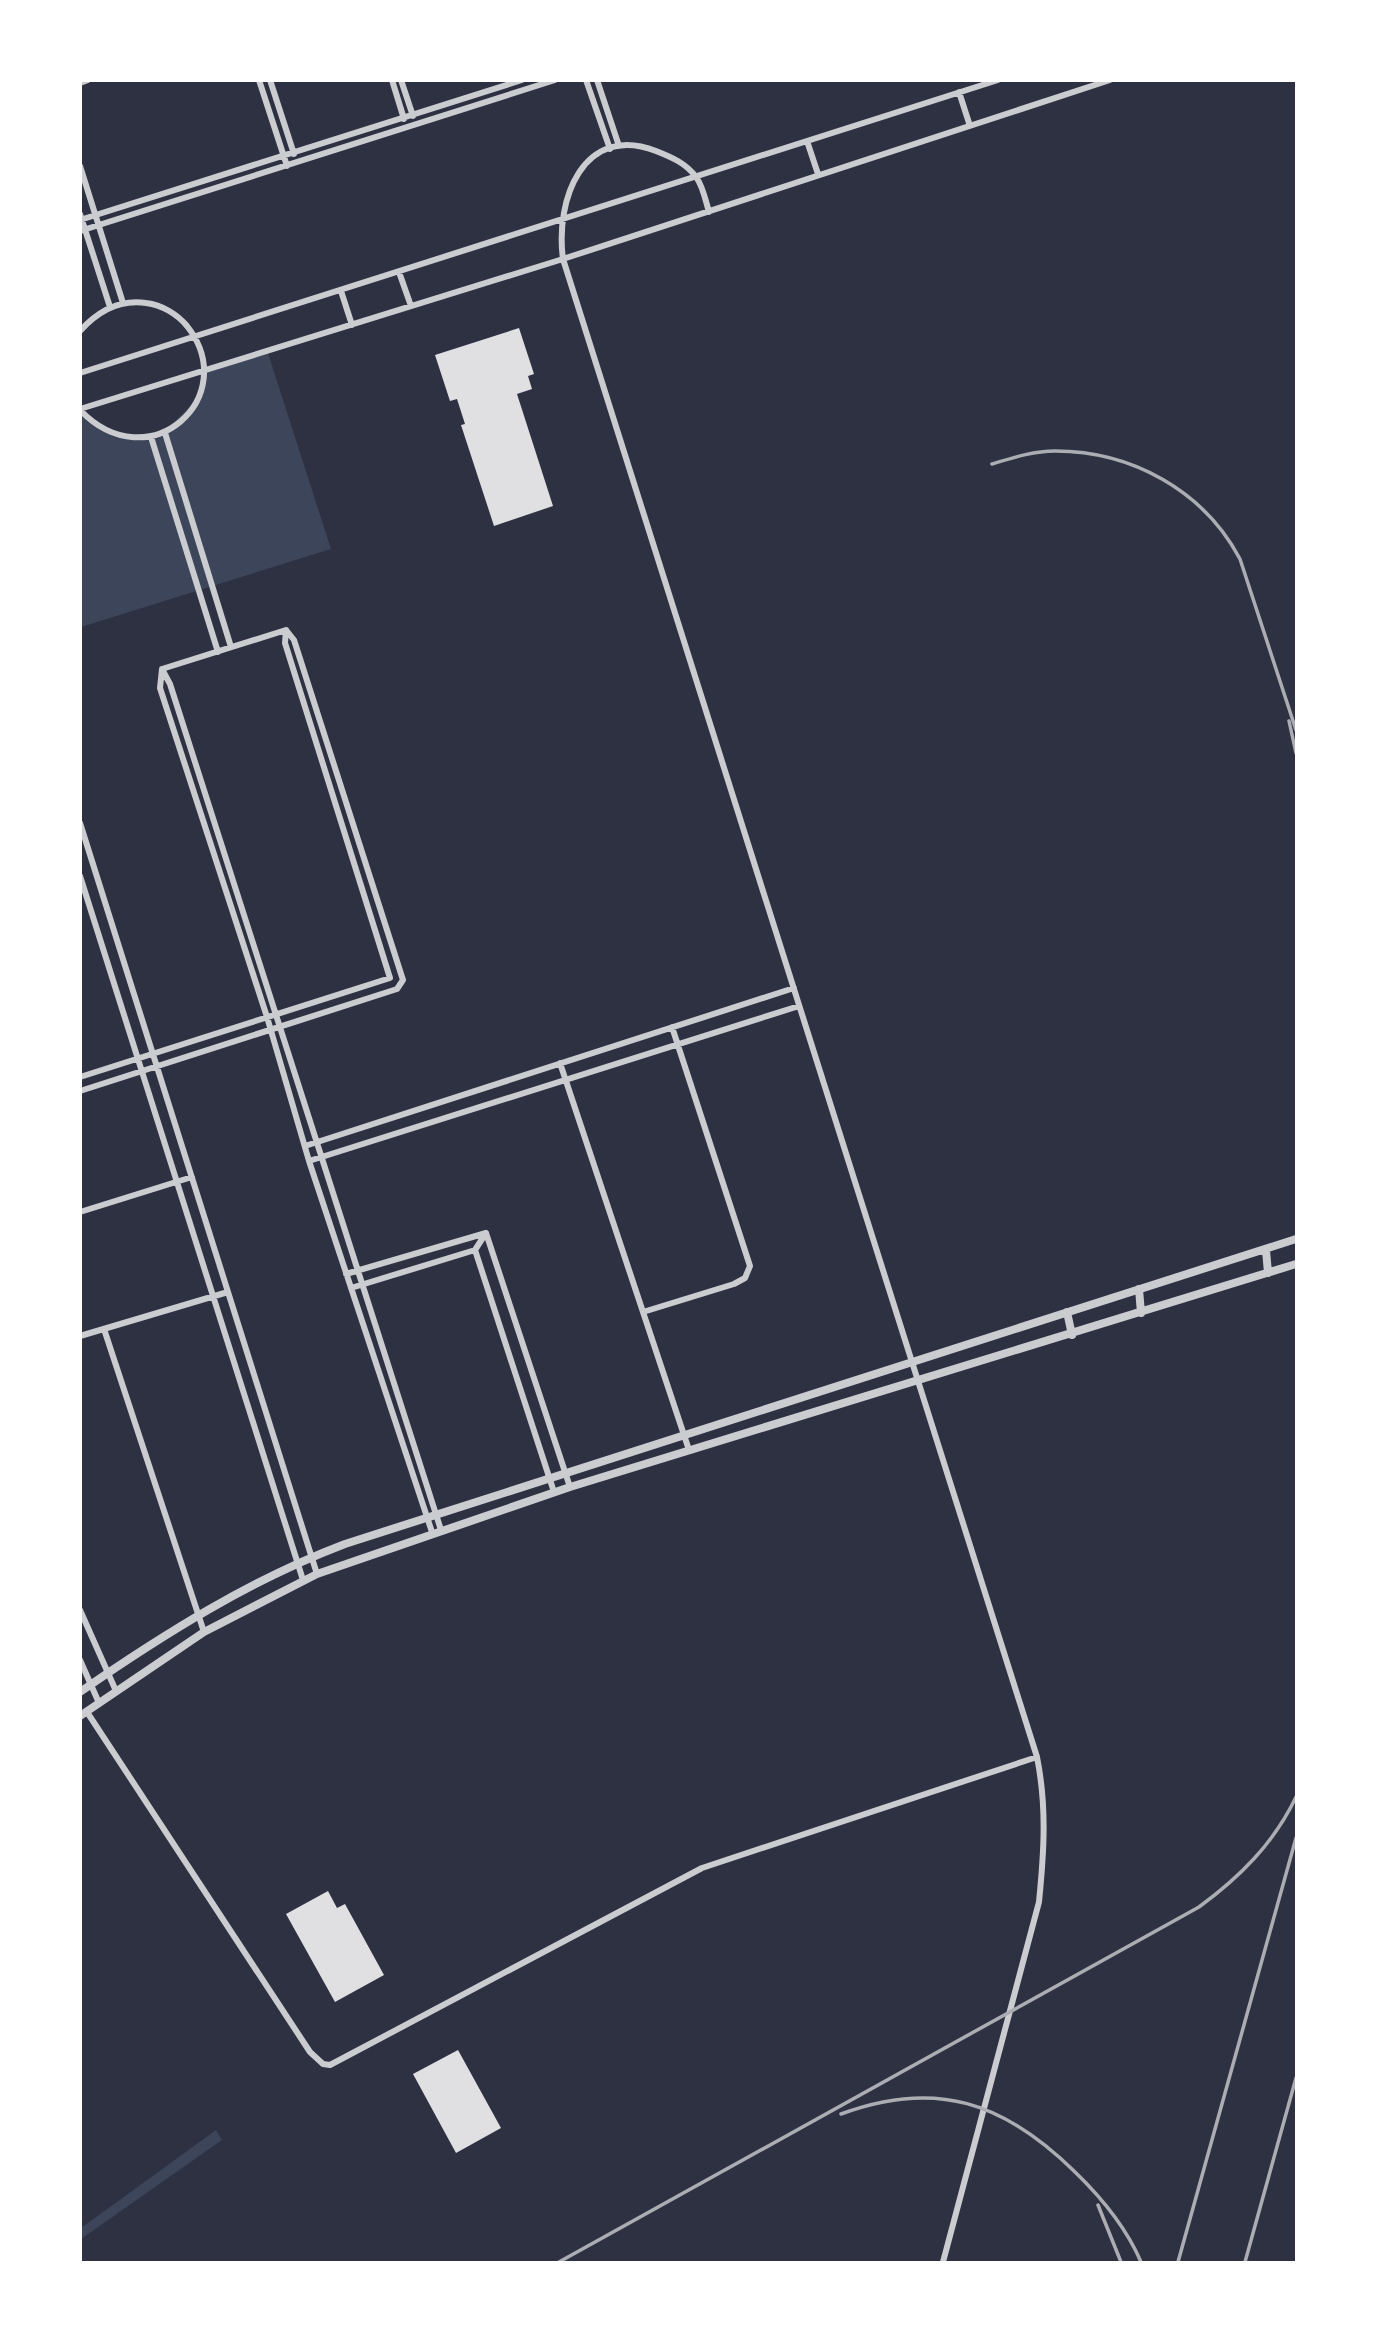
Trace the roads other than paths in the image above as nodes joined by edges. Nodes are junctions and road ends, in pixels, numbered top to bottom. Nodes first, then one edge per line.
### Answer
1 (88, 80) edge
2 (259, 80) edge
3 (270, 80) edge
4 (392, 80) edge
5 (401, 80) edge
6 (522, 80) edge
7 (555, 80) edge
8 (586, 80) edge
9 (597, 80) edge
10 (998, 80) edge
11 (1110, 80) edge
12 (80, 83) edge
13 (492, 90) junction
14 (959, 93) junction
15 (495, 99) junction
16 (412, 115) junction
17 (404, 118) junction
18 (415, 125) junction
19 (970, 126) junction
20 (407, 127) junction
21 (807, 141) junction
22 (619, 146) junction
23 (610, 149) junction
24 (293, 153) junction
25 (284, 156) junction
26 (296, 162) junction
27 (80, 166) edge
28 (287, 166) junction
29 (229, 173) junction
30 (818, 174) junction
31 (698, 178) junction
32 (232, 183) junction
33 (709, 212) junction
34 (96, 215) junction
35 (81, 218) edge
36 (560, 222) junction
37 (99, 225) junction
38 (83, 230) edge
39 (563, 259) junction
40 (399, 272) junction
41 (341, 290) junction
42 (122, 303) junction
43 (411, 306) junction
44 (110, 307) junction
45 (352, 325) junction
46 (80, 331) edge
47 (195, 336) junction
48 (204, 371) junction
49 (80, 373) edge
50 (80, 409) edge
51 (164, 433) junction
52 (151, 437) junction
53 (185, 497) junction
54 (171, 502) junction
55 (286, 630) junction
56 (231, 647) junction
57 (218, 652) junction
58 (162, 669) junction
59 (348, 808) junction
60 (339, 811) junction
61 (81, 829) edge
62 (224, 849) junction
63 (213, 852) junction
64 (80, 876) edge
65 (119, 945) junction
66 (104, 950) junction
67 (390, 978) junction
68 (402, 982) junction
69 (794, 988) junction
70 (799, 1006) junction
71 (277, 1014) junction
72 (267, 1017) junction
73 (281, 1027) junction
74 (672, 1027) junction
75 (271, 1030) junction
76 (678, 1045) junction
77 (153, 1054) junction
78 (138, 1059) junction
79 (560, 1063) junction
80 (157, 1067) junction
81 (142, 1071) junction
82 (80, 1077) edge
83 (565, 1080) junction
84 (80, 1091) edge
85 (317, 1142) junction
86 (305, 1146) junction
87 (322, 1157) junction
88 (309, 1161) junction
89 (192, 1177) junction
90 (177, 1182) junction
91 (80, 1212) edge
92 (486, 1233) junction
93 (1297, 1239) edge
94 (475, 1250) junction
95 (1266, 1250) junction
96 (1297, 1264) edge
97 (358, 1270) junction
98 (346, 1273) junction
99 (1268, 1273) junction
100 (362, 1285) junction
101 (351, 1288) junction
102 (1139, 1289) junction
103 (228, 1292) junction
104 (213, 1297) junction
105 (643, 1312) junction
106 (1067, 1312) junction
107 (1141, 1313) junction
108 (104, 1329) junction
109 (1072, 1335) junction
110 (80, 1336) edge
111 (522, 1342) junction
112 (507, 1346) junction
113 (912, 1361) junction
114 (918, 1382) junction
115 (394, 1384) junction
116 (383, 1387) junction
117 (266, 1413) junction
118 (252, 1418) junction
119 (684, 1434) junction
120 (689, 1450) junction
121 (565, 1472) junction
122 (549, 1477) junction
123 (570, 1487) junction
124 (554, 1492) junction
125 (431, 1515) junction
126 (437, 1531) junction
127 (311, 1557) junction
128 (297, 1563) junction
129 (317, 1574) junction
130 (303, 1580) junction
131 (80, 1609) edge
132 (198, 1615) junction
133 (204, 1632) junction
134 (80, 1660) edge
135 (107, 1675) junction
136 (90, 1686) junction
137 (116, 1691) junction
138 (80, 1692) edge
139 (99, 1703) junction
140 (84, 1714) edge
141 (1037, 1756) junction
142 (943, 2263) edge

1 - 12 street
2 - 25 street
3 - 24 street
4 - 17 street
5 - 16 street
6 - 13 street
7 - 15 street
8 - 23 street
9 - 22 street
10 - 14 street
11 - 19 street
13 - 15 street
13 - 16 street
14 - 19 street
14 - 21 street
15 - 18 street
16 - 17 street
16 - 18 street
17 - 20 street
17 - 24 street
18 - 20 street
19 - 30 street
20 - 26 street
21 - 30 street
21 - 31 street
22 - 23 street
22 - 31 street
23 - 36 street
24 - 25 street
24 - 26 street
25 - 28 street
25 - 29 street
26 - 28 street
27 - 34 street
28 - 32 street
29 - 32 street
29 - 34 street
30 - 33 street
31 - 33 street
31 - 36 street
32 - 37 street
33 - 39 street
34 - 35 street
34 - 37 street
35 - 38 street
36 - 39 street
36 - 40 street
37 - 38 street
37 - 42 street
38 - 44 street
39 - 43 street
39 - 69 street
40 - 41 street
40 - 43 street
41 - 45 street
41 - 47 street
42 - 44 street
42 - 47 street
43 - 45 street
44 - 46 street
45 - 48 street
47 - 48 street
47 - 49 street
48 - 50 street
48 - 51 street
50 - 52 street
51 - 52 street
51 - 53 street
52 - 54 street
53 - 54 street
53 - 56 street
54 - 57 street
55 - 56 street
55 - 59 street
55 - 60 street
56 - 57 street
57 - 58 street
58 - 62 street
58 - 63 street
59 - 60 street
59 - 68 street
60 - 67 street
61 - 65 street
62 - 63 street
62 - 71 street
63 - 72 street
64 - 66 street
65 - 66 street
65 - 77 street
66 - 78 street
67 - 68 street
67 - 71 street
68 - 73 street
69 - 70 street
69 - 74 street
70 - 76 street
70 - 113 street
71 - 72 street
71 - 73 street
72 - 75 street
72 - 77 street
73 - 75 street
73 - 85 street
74 - 76 street
74 - 79 street
75 - 80 street
75 - 86 street
76 - 83 street
76 - 105 street
77 - 78 street
77 - 80 street
78 - 81 street
78 - 82 street
79 - 83 street
79 - 85 street
80 - 81 street
80 - 89 street
81 - 84 street
81 - 90 street
83 - 87 street
83 - 105 street
85 - 86 street
85 - 87 street
86 - 88 street
87 - 88 street
87 - 97 street
88 - 98 street
89 - 90 street
89 - 103 street
90 - 91 street
90 - 104 street
92 - 94 street
92 - 97 street
92 - 111 street
93 - 95 street
94 - 100 street
94 - 112 street
95 - 99 street
95 - 102 street
96 - 99 street
97 - 98 street
97 - 100 street
98 - 101 street
99 - 107 street
100 - 101 street
100 - 115 street
101 - 116 street
102 - 106 street
102 - 107 street
103 - 104 street
103 - 117 street
104 - 108 street
104 - 118 street
105 - 119 street
106 - 109 street
106 - 113 street
107 - 109 street
108 - 110 street
108 - 132 street
109 - 114 street
111 - 112 street
111 - 121 street
112 - 122 street
113 - 114 street
113 - 119 street
114 - 120 street
114 - 141 street
115 - 116 street
115 - 125 street
116 - 125 street
117 - 118 street
117 - 127 street
118 - 128 street
119 - 120 street
119 - 121 street
120 - 123 street
121 - 122 street
121 - 123 street
122 - 124 street
122 - 125 street
123 - 124 street
124 - 126 street
125 - 126 street
125 - 127 street
126 - 129 street
127 - 128 street
127 - 129 street
128 - 130 street
128 - 132 street
129 - 130 street
130 - 133 street
131 - 135 street
132 - 133 street
132 - 135 street
133 - 137 street
134 - 136 street
135 - 136 street
135 - 137 street
136 - 138 street
136 - 139 street
137 - 139 street
139 - 140 street
140 - 141 street
141 - 142 street

